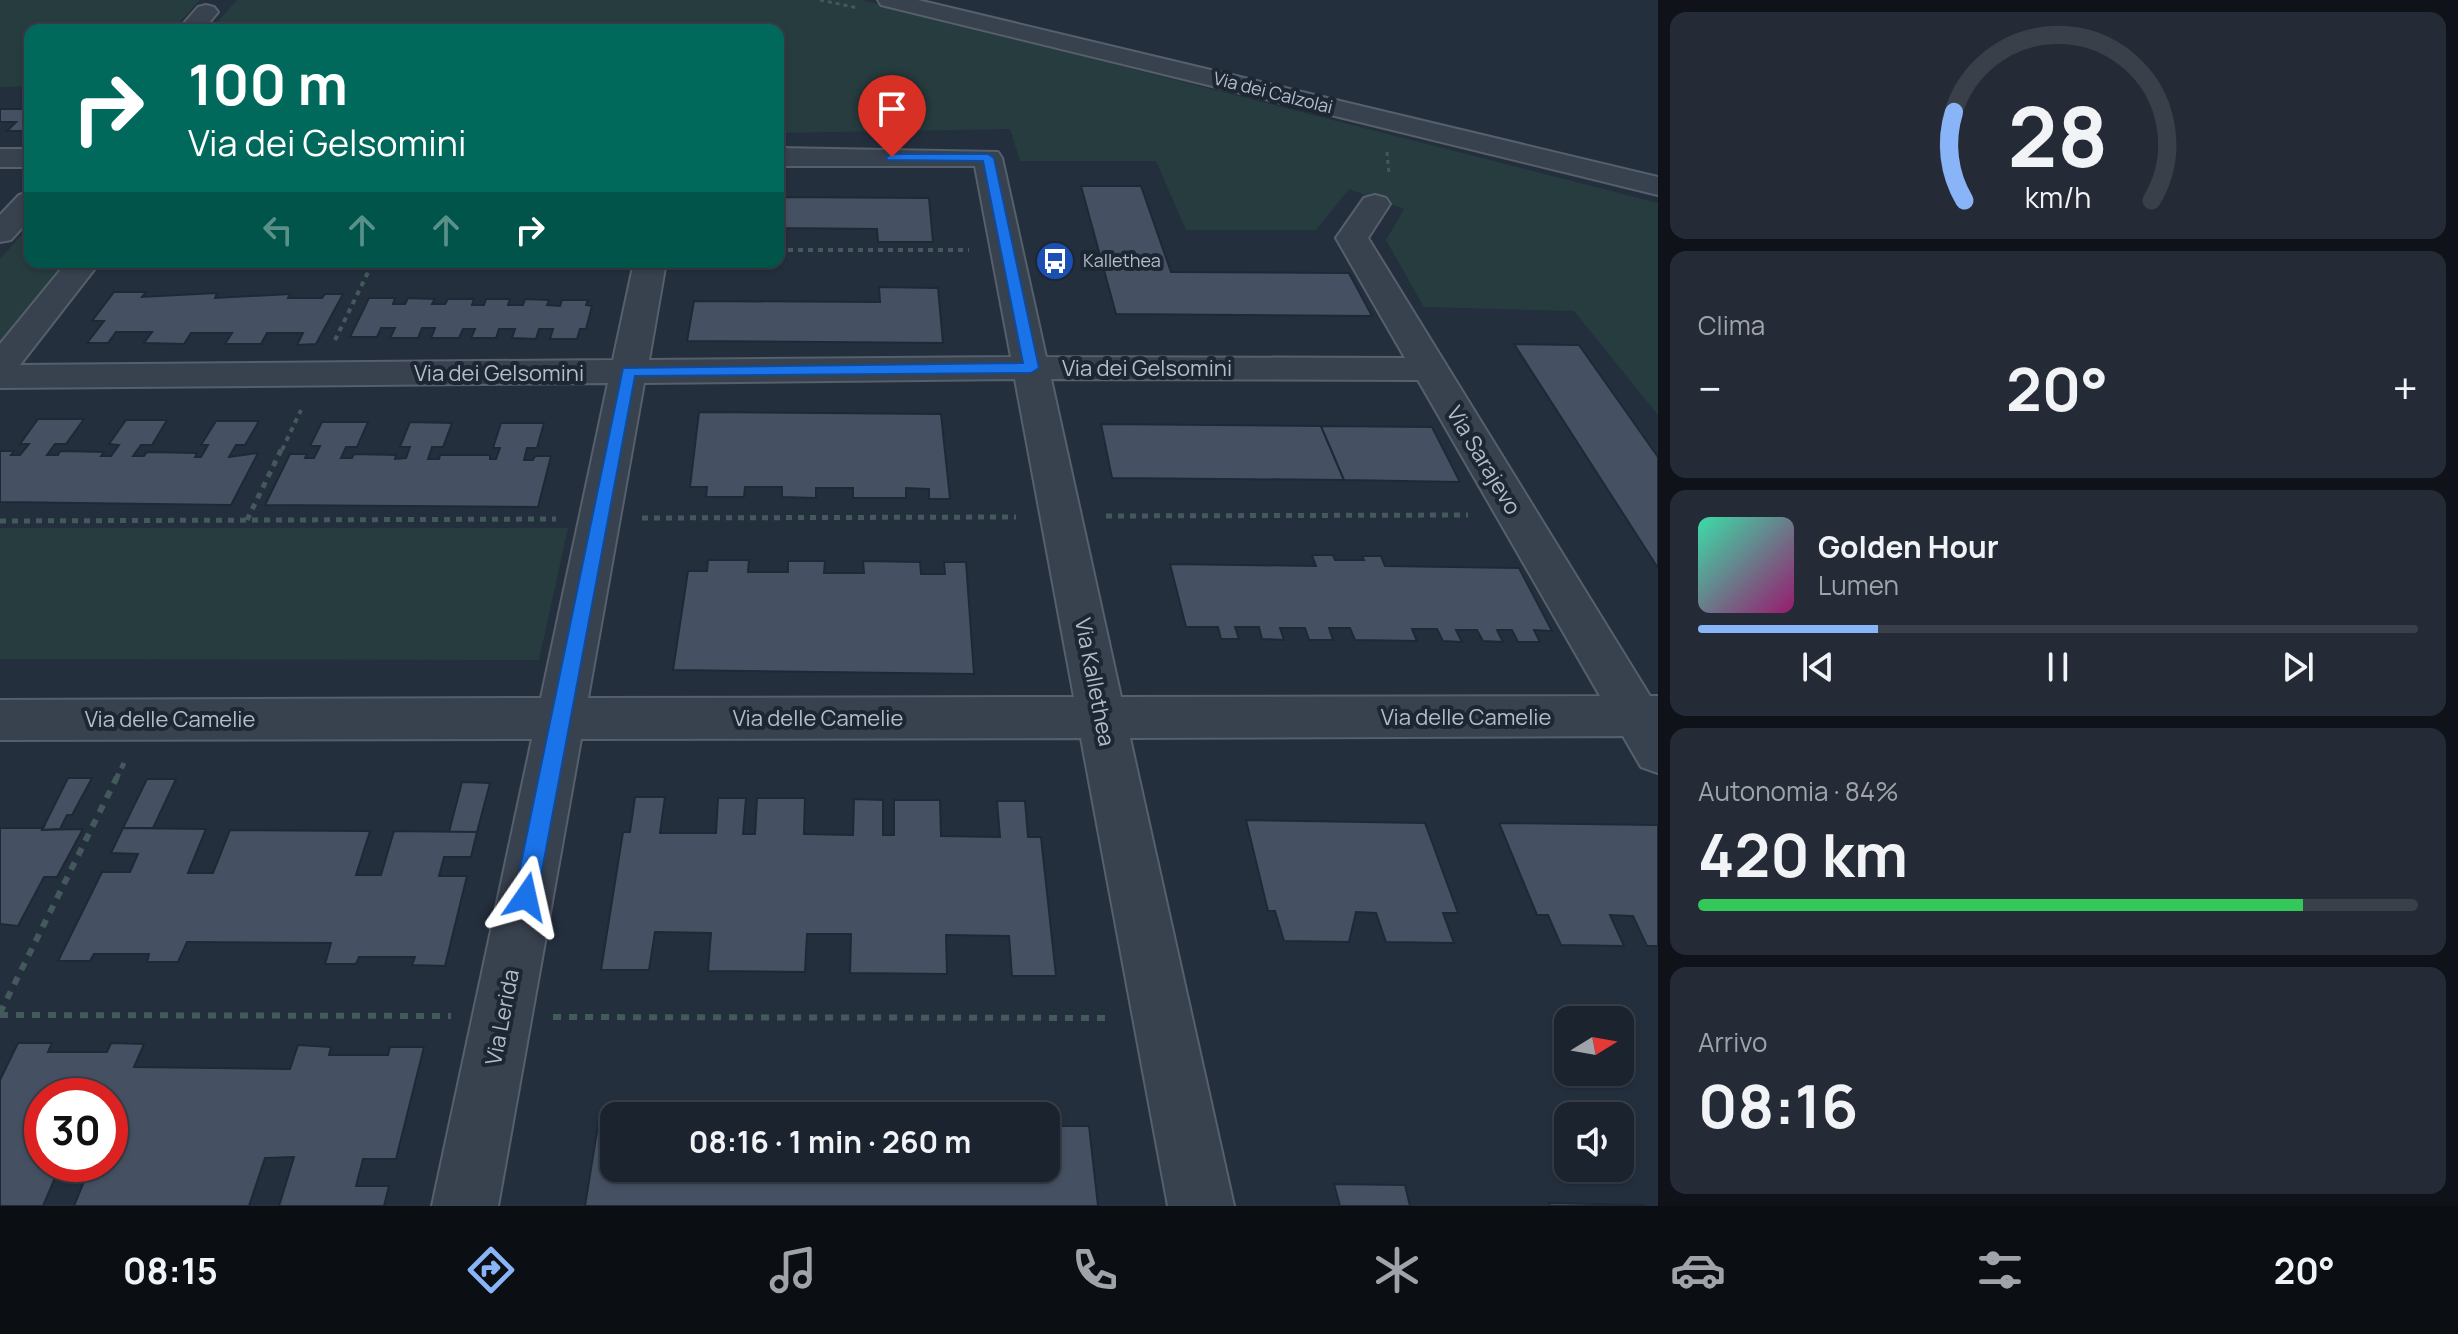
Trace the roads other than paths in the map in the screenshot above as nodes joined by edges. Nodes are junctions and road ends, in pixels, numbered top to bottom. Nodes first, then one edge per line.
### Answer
1 (889, 0) edge
2 (784, 157) edge
3 (0, 158) edge
4 (24, 158) edge
5 (1658, 186) edge
6 (1375, 204) dead end
7 (24, 207) edge
8 (0, 233) edge
9 (79, 268) edge
10 (649, 268) edge
11 (0, 367) edge
12 (1031, 368) junction
13 (1430, 369) junction
14 (628, 372) junction
15 (0, 377) edge
16 (1102, 717) junction
17 (561, 718) junction
18 (0, 720) edge
19 (1651, 728) edge
20 (465, 1206) edge
21 (1201, 1206) edge

1 - 5 street, Via dei Calzolai
2 - 12 street, Via Kallethea
3 - 4 street
6 - 13 street, Via Sarajevo
7 - 8 street
9 - 11 street
10 - 14 street, Via Lerida
12 - 13 street, Via dei Gelsomini
12 - 14 street, Via dei Gelsomini
12 - 16 street, Via Kallethea
13 - 19 street, Via Sarajevo
14 - 15 street, Via dei Gelsomini
14 - 17 street, Via Lerida
16 - 17 street, Via delle Camelie
16 - 19 street, Via delle Camelie
16 - 21 street, Via Kallethea
17 - 18 street, Via delle Camelie
17 - 20 street, Via Lerida

